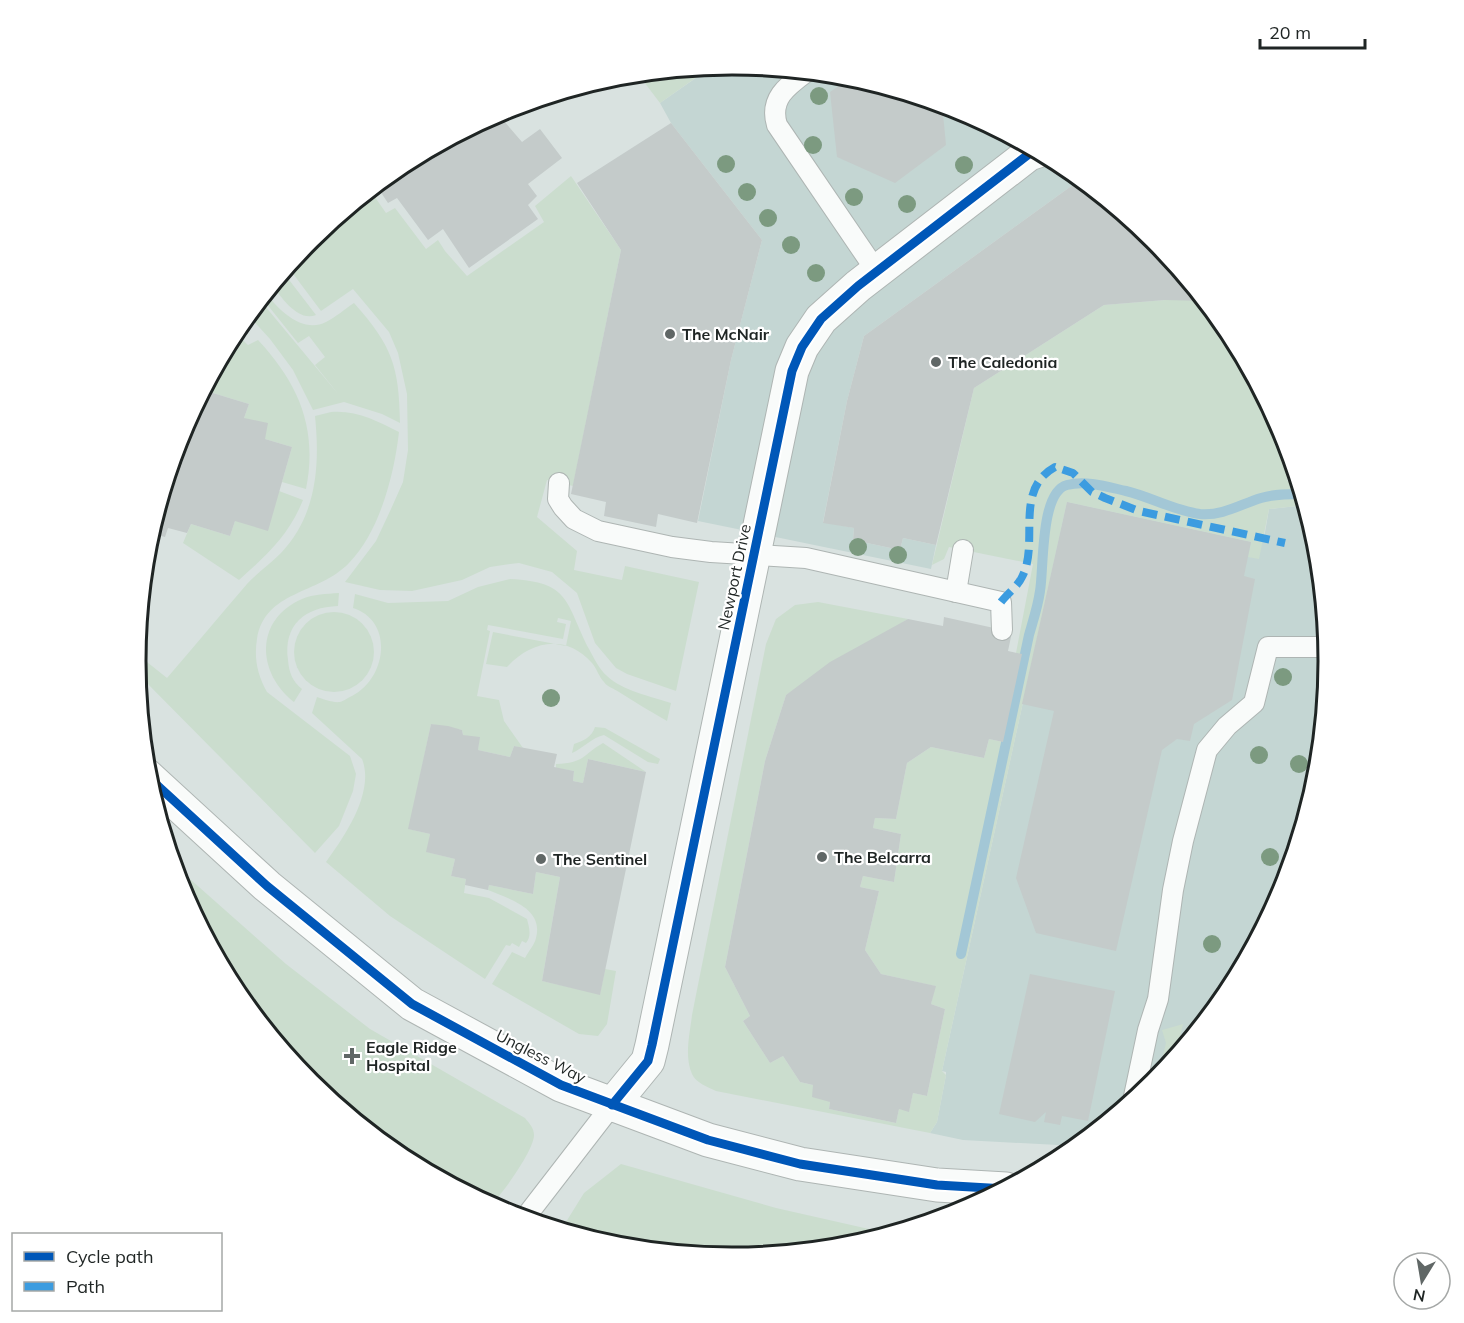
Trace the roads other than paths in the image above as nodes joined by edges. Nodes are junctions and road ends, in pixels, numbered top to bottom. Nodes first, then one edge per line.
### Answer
1 (797, 79) edge
2 (1024, 153) edge
3 (877, 272) junction
4 (559, 483) dead end
5 (963, 550) dead end
6 (754, 556) junction
7 (956, 592) junction
8 (1002, 630) dead end
9 (1318, 647) edge
10 (159, 787) edge
11 (1136, 1086) edge
12 (612, 1105) junction
13 (991, 1188) edge
14 (530, 1212) edge

1 - 3 lane
2 - 3 street, Newport Drive
3 - 6 street, Newport Drive
4 - 6 lane
5 - 7 lane
6 - 7 lane
6 - 12 street, Newport Drive
7 - 8 lane
9 - 11 lane
10 - 12 street, Ungless Way
12 - 13 street, Ungless Way
12 - 14 lane

